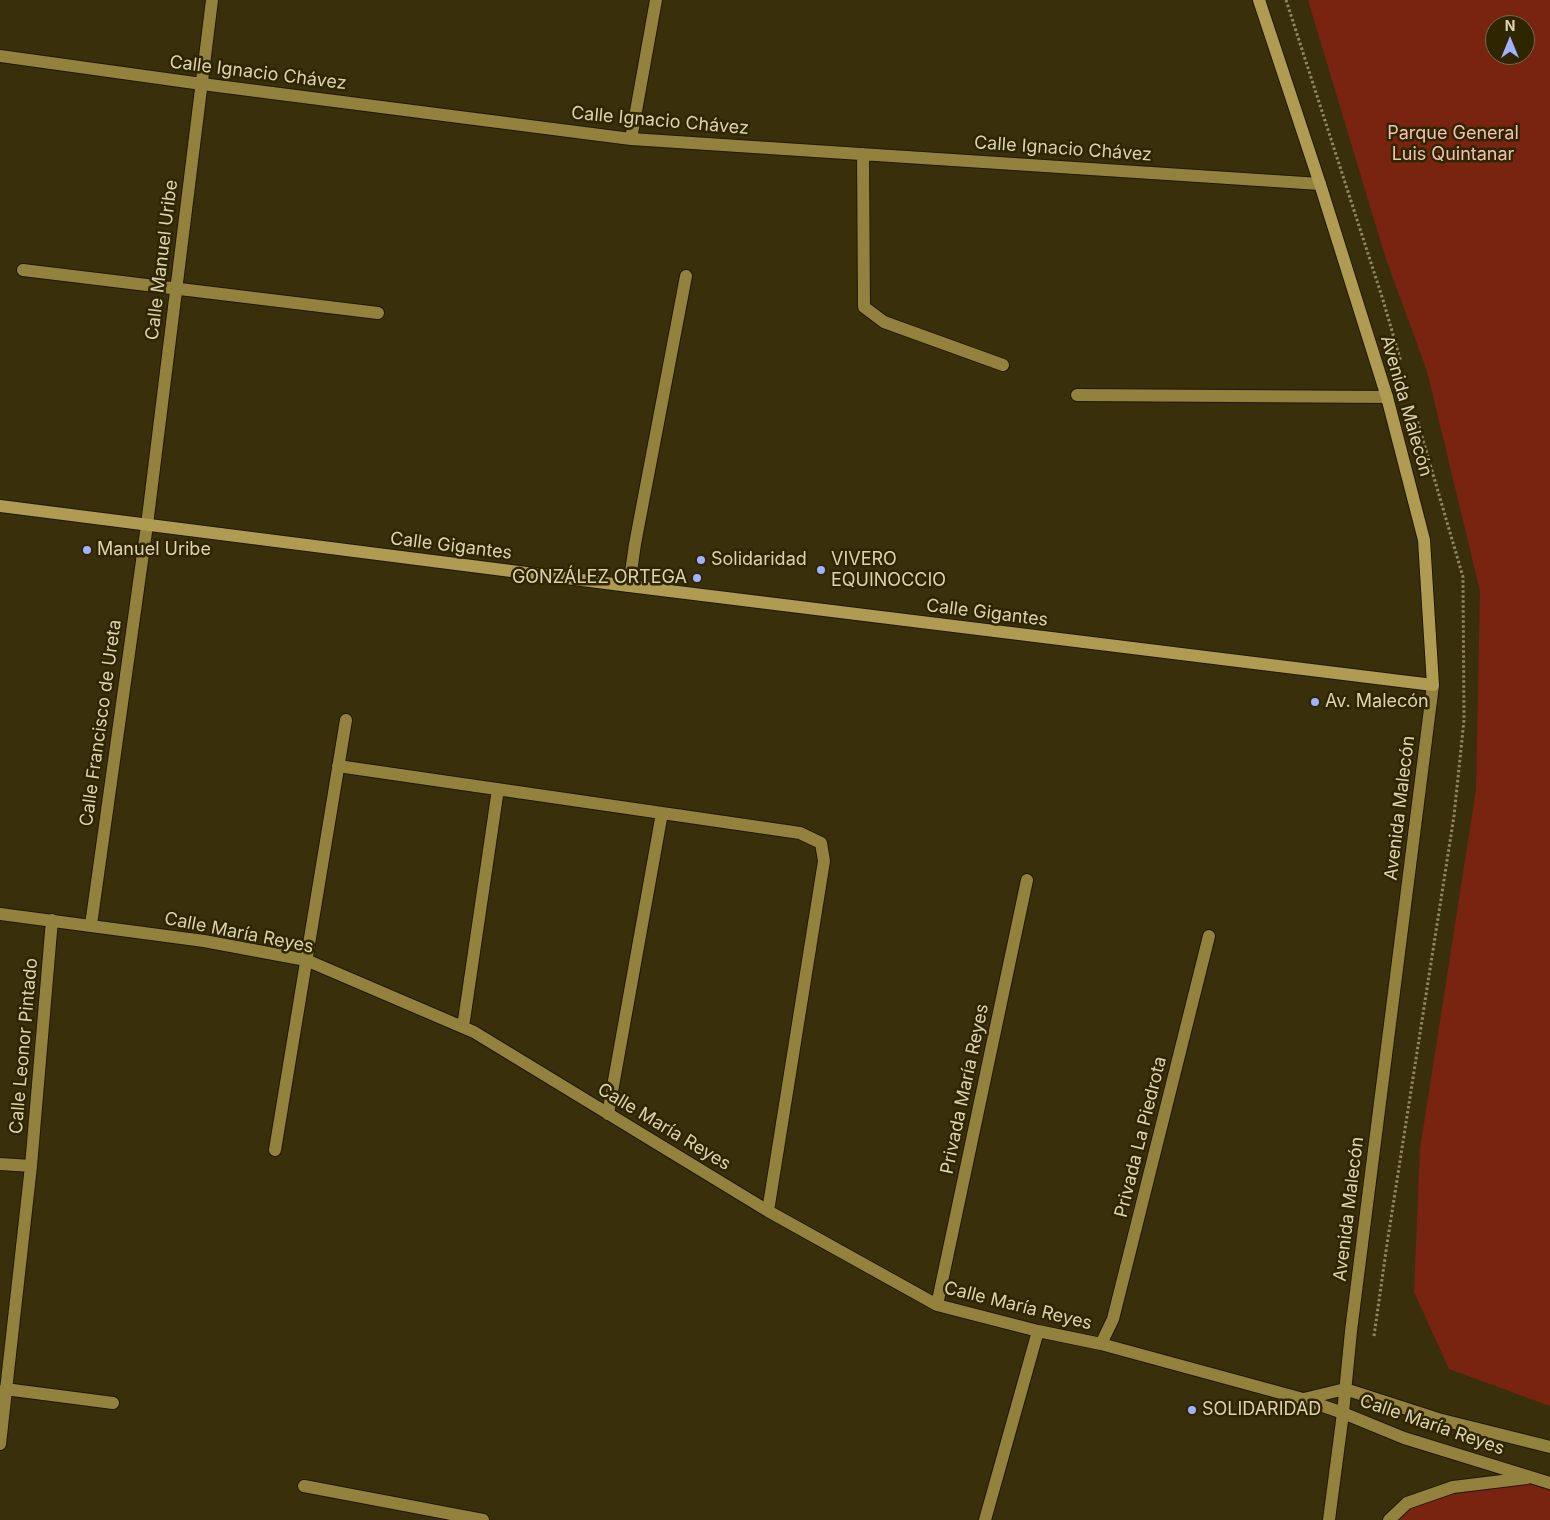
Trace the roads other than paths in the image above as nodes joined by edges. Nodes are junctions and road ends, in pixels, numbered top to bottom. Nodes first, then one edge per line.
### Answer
1 (212, 0) edge
2 (656, 0) edge
3 (1259, 0) edge
4 (0, 56) edge
5 (202, 84) junction
6 (631, 139) junction
7 (863, 154) junction
8 (1320, 184) junction
9 (24, 270) dead end
10 (686, 276) dead end
11 (176, 289) junction
12 (378, 313) dead end
13 (1003, 365) dead end
14 (1077, 395) dead end
15 (1387, 397) junction
16 (0, 506) edge
17 (147, 525) junction
18 (629, 586) junction
19 (1433, 685) junction
20 (346, 720) dead end
21 (338, 766) junction
22 (498, 789) junction
23 (662, 813) junction
24 (1027, 880) dead end
25 (0, 914) edge
26 (52, 920) junction
27 (91, 925) junction
28 (1209, 936) dead end
29 (306, 960) junction
30 (463, 1027) junction
31 (608, 1114) junction
32 (275, 1150) dead end
33 (0, 1164) edge
34 (31, 1166) junction
35 (768, 1211) junction
36 (937, 1305) junction
37 (1038, 1331) junction
38 (5, 1343) edge
39 (1101, 1344) junction
40 (6, 1389) junction
41 (1345, 1390) junction
42 (1303, 1399) junction
43 (114, 1403) dead end
44 (1343, 1413) junction
45 (0, 1444) edge
46 (1550, 1446) edge
47 (1531, 1478) junction
48 (1550, 1483) edge
49 (304, 1486) dead end
50 (420, 1514) edge
51 (483, 1520) edge
52 (985, 1520) edge
53 (1328, 1520) edge
54 (1389, 1520) edge

1 - 5 street, Calle Manuel Uribe
2 - 6 street
3 - 8 main road, Avenida Malecón
4 - 5 street, Calle Ignacio Chávez
5 - 6 street, Calle Ignacio Chávez
5 - 11 street, Calle Manuel Uribe
6 - 7 street, Calle Ignacio Chávez
7 - 8 street, Calle Ignacio Chávez
7 - 13 street
8 - 15 main road, Avenida Malecón
9 - 11 street
10 - 18 street
11 - 12 street
11 - 17 street, Calle Manuel Uribe
14 - 15 street
15 - 19 main road, Avenida Malecón
16 - 17 main road, Calle Gigantes
17 - 18 main road, Calle Gigantes
17 - 27 street, Calle Francisco de Ureta
18 - 19 main road, Calle Gigantes
19 - 41 street, Avenida Malecón
20 - 21 street
21 - 22 street
21 - 29 street
22 - 23 street
22 - 30 street
23 - 31 street
23 - 35 street
24 - 36 street, Privada María Reyes
25 - 26 street, Calle María Reyes
26 - 27 street, Calle María Reyes
26 - 34 street, Calle Leonor Pintado
27 - 29 street, Calle María Reyes
28 - 39 street, Privada La Piedrota
29 - 30 street, Calle María Reyes
29 - 32 street
30 - 31 street, Calle María Reyes
31 - 35 street, Calle María Reyes
33 - 34 street
34 - 38 street, Calle Leonor Pintado
35 - 36 street, Calle María Reyes
36 - 37 street, Calle María Reyes
37 - 39 street, Calle María Reyes
37 - 52 street
38 - 40 street, Calle Leonor Pintado
39 - 42 street, Calle María Reyes
40 - 43 street
40 - 45 street, Calle Leonor Pintado
41 - 42 street, Calle María Reyes
41 - 44 street, Avenida Malecón
41 - 46 street, Calle María Reyes
42 - 44 street, Calle María Reyes
44 - 47 street, Calle María Reyes
44 - 53 street, Avenida Malecón
47 - 48 street, Calle María Reyes
47 - 54 street
49 - 50 street
50 - 51 street

